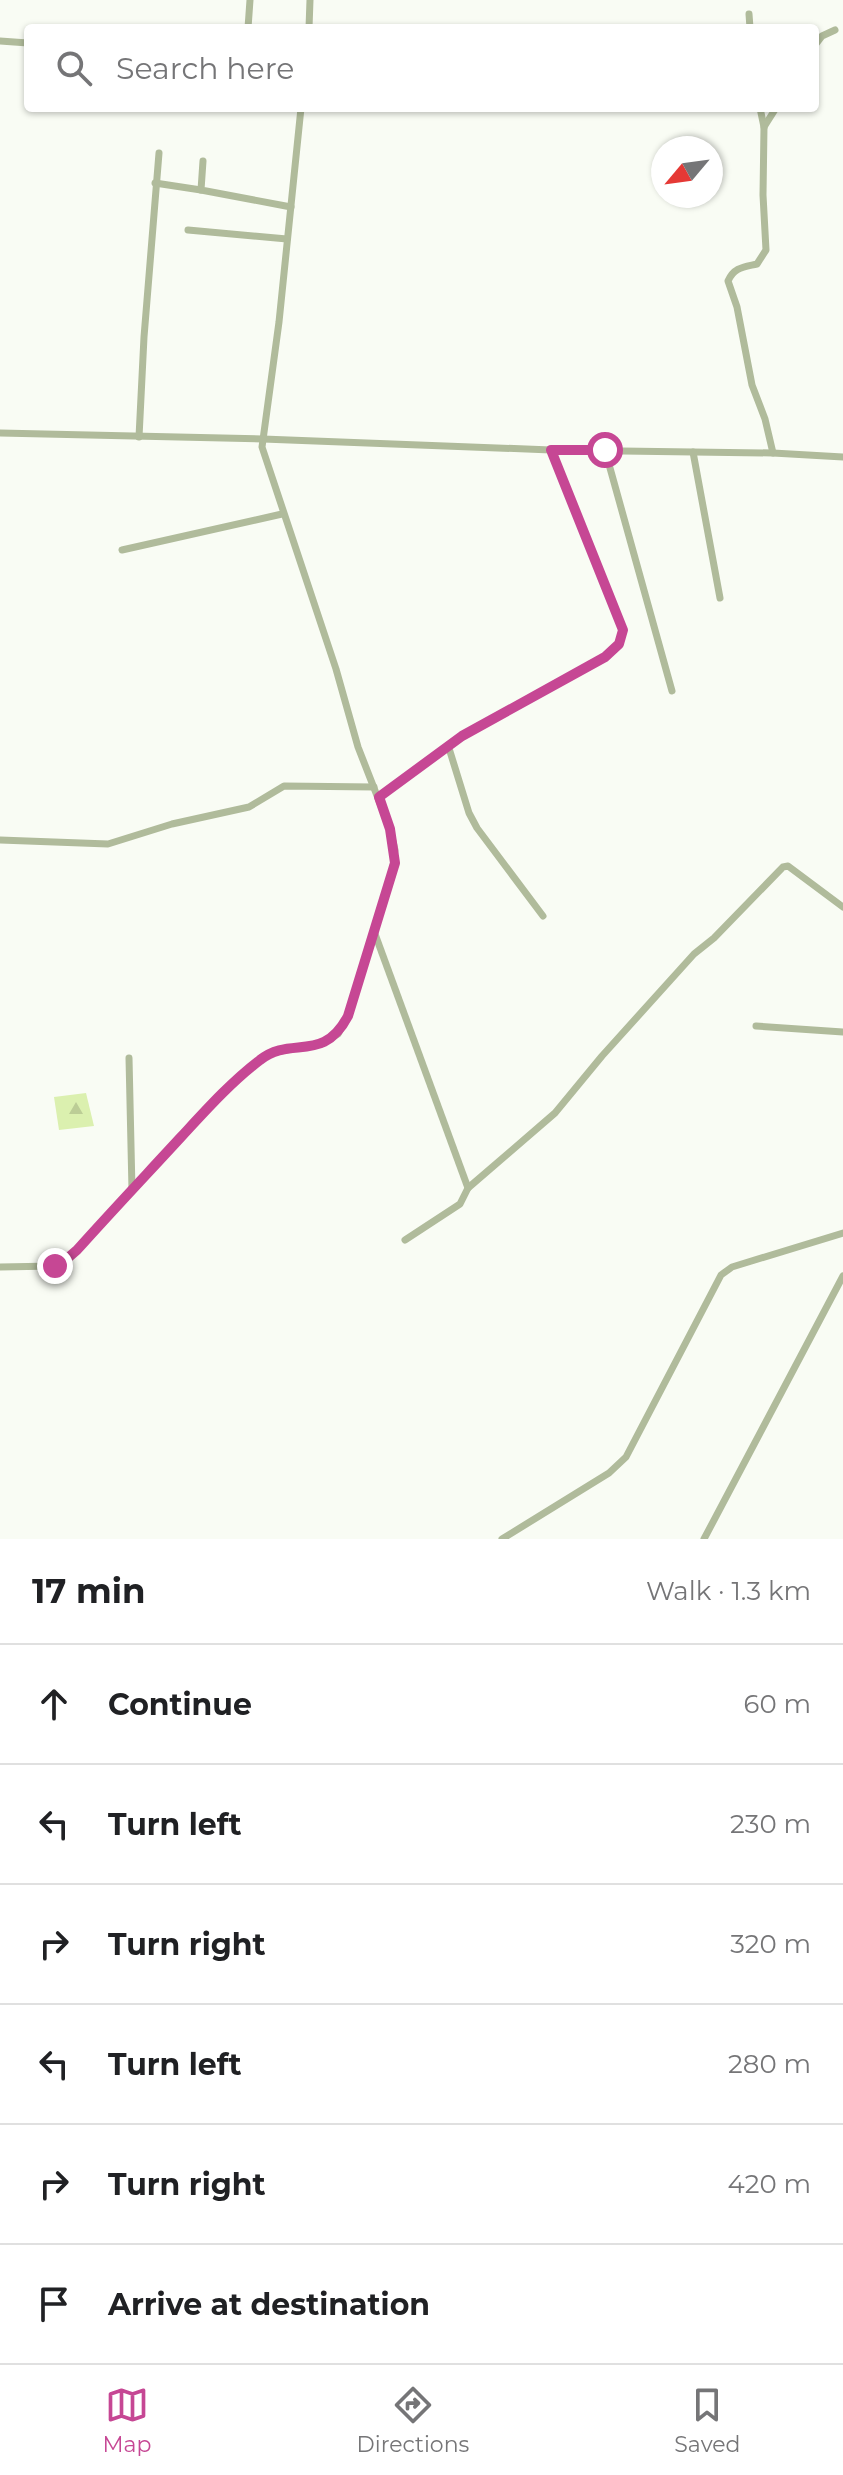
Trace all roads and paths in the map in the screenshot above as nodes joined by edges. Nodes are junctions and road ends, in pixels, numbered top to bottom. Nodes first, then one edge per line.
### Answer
1 (250, 0) edge
2 (310, 0) edge
3 (749, 14) dead end
4 (248, 24) edge
5 (309, 24) edge
6 (750, 24) edge
7 (835, 30) dead end
8 (819, 40) edge
9 (0, 41) edge
10 (24, 43) edge
11 (301, 112) edge
12 (761, 112) edge
13 (773, 112) edge
14 (764, 127) junction
15 (159, 153) dead end
16 (203, 161) dead end
17 (155, 183) junction
18 (201, 190) junction
19 (291, 207) junction
20 (188, 230) dead end
21 (287, 239) junction
22 (0, 433) edge
23 (139, 437) junction
24 (263, 439) junction
25 (551, 450) junction
26 (605, 450) junction
27 (693, 452) junction
28 (773, 453) junction
29 (843, 457) edge
30 (282, 514) junction
31 (122, 550) dead end
32 (720, 598) dead end
33 (672, 691) dead end
34 (448, 745) junction
35 (374, 787) junction
36 (379, 797) junction
37 (0, 840) edge
38 (843, 907) edge
39 (543, 916) dead end
40 (375, 934) junction
41 (756, 1026) dead end
42 (843, 1032) edge
43 (129, 1058) dead end
44 (468, 1188) junction
45 (132, 1190) junction
46 (843, 1233) edge
47 (405, 1240) dead end
48 (0, 1267) edge
49 (843, 1276) edge
50 (502, 1539) edge
51 (704, 1539) edge

1 - 4 street
2 - 5 street
3 - 6 street
7 - 8 street
9 - 10 street
11 - 19 street
12 - 14 street
13 - 14 street
14 - 28 street
15 - 17 street
16 - 18 street
17 - 18 street
17 - 23 street
18 - 19 street
19 - 21 street
20 - 21 street
21 - 24 street
22 - 23 street
23 - 24 street
24 - 25 street
24 - 30 street
25 - 26 street
25 - 34 street
26 - 27 street
26 - 33 street
27 - 28 street
27 - 32 street
28 - 29 street
30 - 31 street
30 - 35 street
34 - 36 street
34 - 39 street
35 - 36 street
35 - 37 street
36 - 40 street
38 - 44 street
40 - 44 street
40 - 45 street
41 - 42 street
43 - 45 street
44 - 47 street
45 - 48 street
46 - 50 street
49 - 51 street

